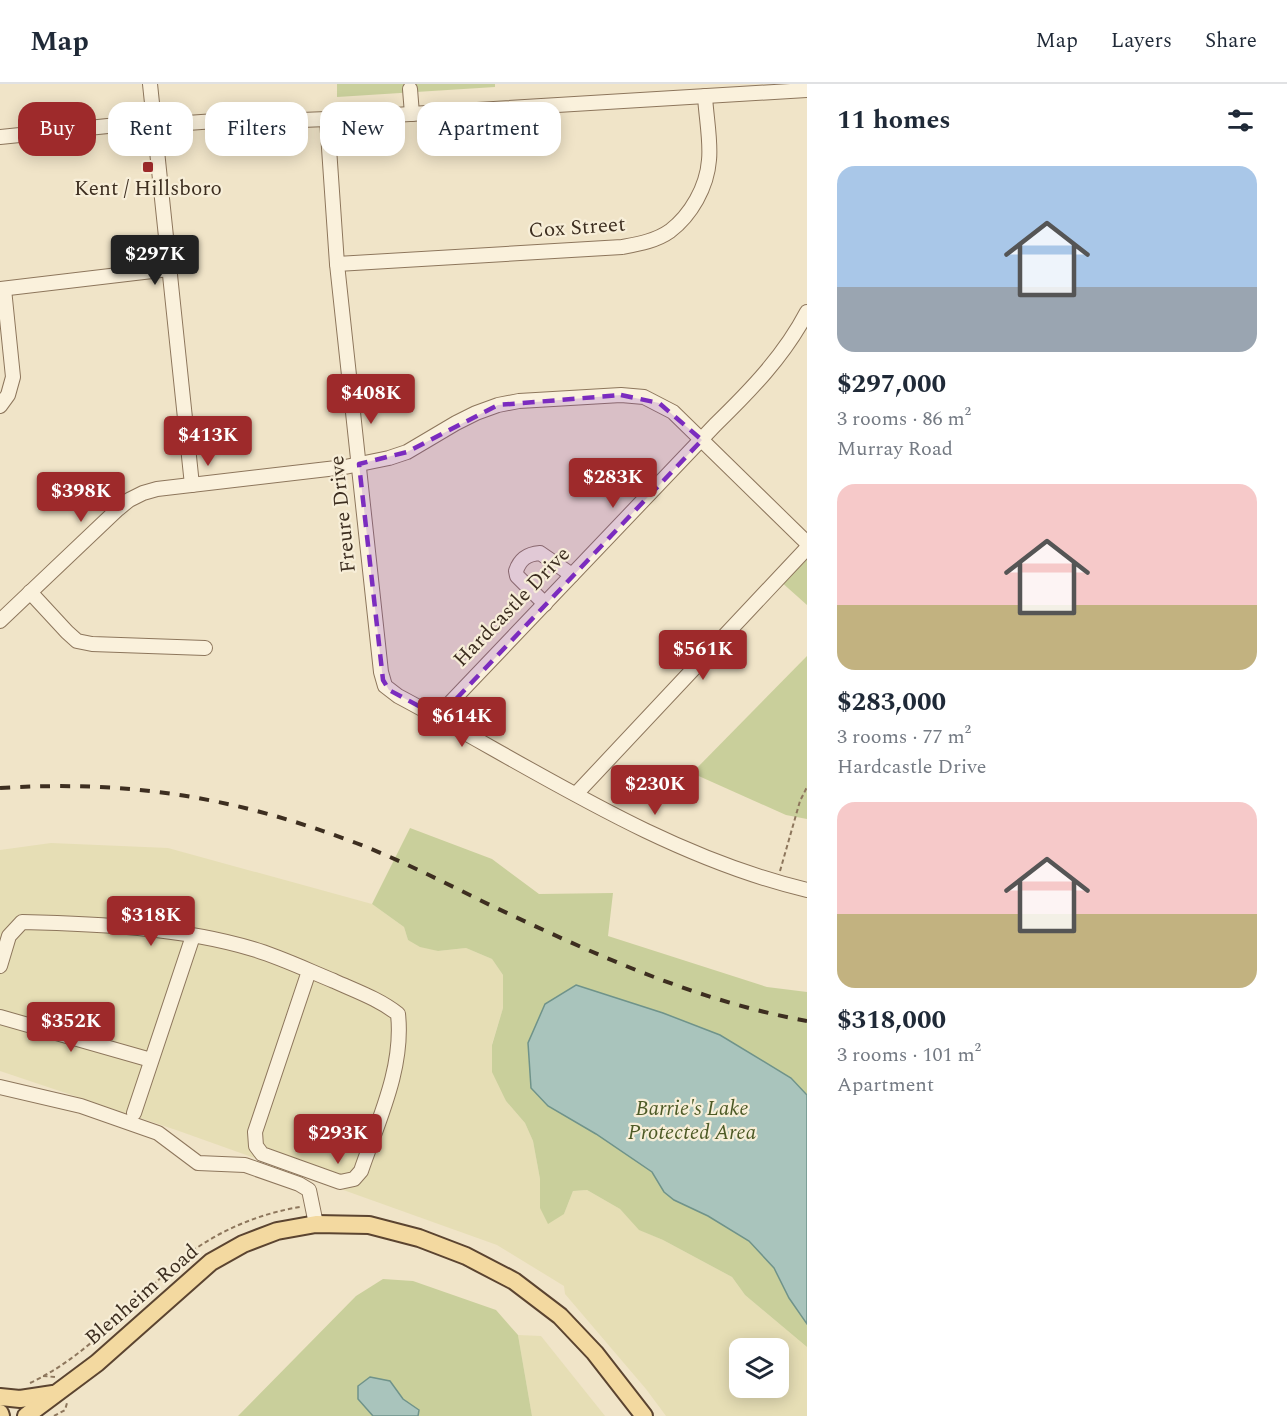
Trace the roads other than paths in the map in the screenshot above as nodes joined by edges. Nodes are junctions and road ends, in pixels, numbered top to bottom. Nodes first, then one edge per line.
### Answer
1 (150, 84) edge
2 (410, 89) dead end
3 (807, 90) edge
4 (705, 96) junction
5 (152, 102) edge
6 (405, 114) edge
7 (412, 114) junction
8 (320, 119) edge
9 (193, 121) edge
10 (108, 126) edge
11 (0, 137) edge
12 (157, 156) edge
13 (330, 156) edge
14 (337, 264) junction
15 (169, 269) junction
16 (2, 289) edge
17 (807, 312) edge
18 (0, 406) edge
19 (702, 440) junction
20 (359, 464) junction
21 (192, 485) junction
22 (807, 543) edge
23 (807, 548) edge
24 (572, 575) junction
25 (30, 592) junction
26 (545, 604) junction
27 (0, 621) edge
28 (205, 648) dead end
29 (439, 717) junction
30 (576, 794) junction
31 (807, 890) edge
32 (193, 936) junction
33 (0, 963) edge
34 (309, 970) junction
35 (0, 1017) edge
36 (152, 1060) junction
37 (0, 1087) edge
38 (134, 1113) dead end
39 (316, 1224) junction
40 (54, 1394) junction
41 (0, 1397) edge
42 (26, 1416) edge
43 (644, 1416) edge

1 - 5 street
2 - 7 street
3 - 4 street
4 - 7 street
4 - 14 street, Cox Street
6 - 7 street
8 - 9 street
10 - 11 street
12 - 15 street
13 - 14 street, Freure Drive
14 - 20 street, Freure Drive
15 - 16 street
15 - 21 street
16 - 18 street
17 - 19 street, Hardcastle Drive
19 - 20 street
19 - 22 street
19 - 24 street, Hardcastle Drive
20 - 21 street
20 - 29 street, Freure Drive
21 - 25 street
23 - 30 street
24 - 26 street, Hardcastle Drive
24 - 26 street
25 - 27 street
25 - 28 street
26 - 29 street, Hardcastle Drive
29 - 30 street, Freure Drive
30 - 31 street, Freure Drive
32 - 33 street
32 - 34 street
32 - 36 street
34 - 34 street
35 - 36 street
36 - 38 street
37 - 39 street
39 - 40 main road, Blenheim Road
39 - 43 main road, Blenheim Road
40 - 41 main road, Blenheim Road
40 - 42 main road, Blenheim Road

